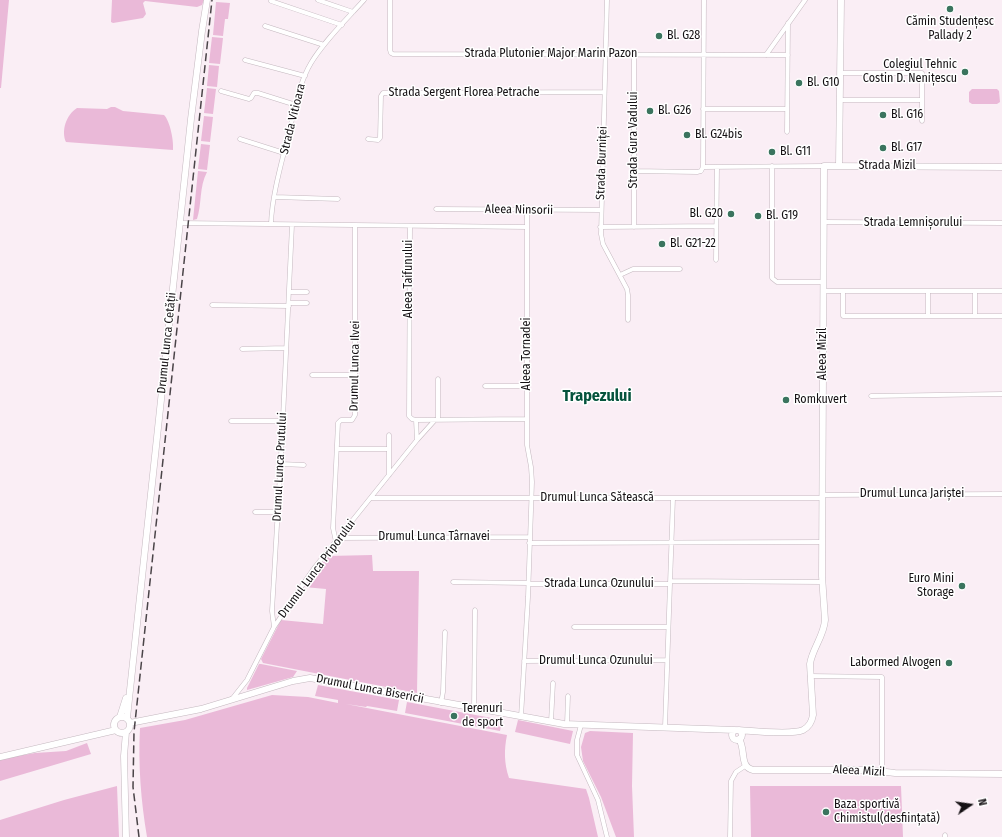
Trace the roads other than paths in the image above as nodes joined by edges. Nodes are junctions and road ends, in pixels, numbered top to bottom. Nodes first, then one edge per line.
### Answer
1 (208, 0) edge
2 (318, 0) edge
3 (364, 0) edge
4 (390, 0) edge
5 (607, 0) edge
6 (704, 0) edge
7 (804, 0) edge
8 (841, 0) edge
9 (271, 1) dead end
10 (353, 12) junction
11 (788, 23) junction
12 (342, 24) junction
13 (265, 26) dead end
14 (324, 45) junction
15 (605, 54) junction
16 (634, 54) junction
17 (703, 55) junction
18 (766, 55) junction
19 (788, 55) junction
20 (245, 60) dead end
21 (840, 73) junction
22 (304, 76) junction
23 (221, 91) dead end
24 (604, 92) junction
25 (840, 100) junction
26 (922, 100) junction
27 (296, 105) junction
28 (703, 109) junction
29 (787, 109) junction
30 (922, 121) dead end
31 (787, 132) dead end
32 (240, 139) dead end
33 (368, 139) dead end
34 (284, 153) junction
35 (772, 166) junction
36 (824, 166) junction
37 (839, 166) junction
38 (703, 167) junction
39 (717, 167) junction
40 (1002, 167) edge
41 (634, 171) junction
42 (275, 197) junction
43 (338, 199) dead end
44 (436, 209) dead end
45 (528, 210) junction
46 (601, 210) junction
47 (824, 222) junction
48 (180, 223) junction
49 (1002, 223) edge
50 (271, 224) junction
51 (292, 225) junction
52 (355, 226) junction
53 (410, 226) junction
54 (527, 226) junction
55 (634, 226) junction
56 (716, 226) junction
57 (600, 227) junction
58 (716, 260) dead end
59 (680, 268) dead end
60 (620, 275) junction
61 (823, 282) junction
62 (823, 291) junction
63 (843, 291) junction
64 (928, 291) junction
65 (975, 291) junction
66 (1002, 291) edge
67 (289, 292) junction
68 (307, 292) dead end
69 (307, 304) dead end
70 (212, 305) dead end
71 (289, 305) junction
72 (928, 316) junction
73 (975, 316) junction
74 (1002, 316) edge
75 (628, 320) dead end
76 (286, 348) junction
77 (242, 349) dead end
78 (312, 375) dead end
79 (355, 376) junction
80 (438, 379) dead end
81 (485, 386) dead end
82 (527, 386) junction
83 (1002, 394) edge
84 (871, 396) dead end
85 (527, 419) junction
86 (416, 420) junction
87 (437, 420) junction
88 (231, 421) dead end
89 (283, 421) junction
90 (389, 435) dead end
91 (417, 440) junction
92 (337, 449) junction
93 (389, 449) junction
94 (281, 464) junction
95 (304, 465) dead end
96 (389, 475) junction
97 (1002, 494) edge
98 (822, 496) junction
99 (371, 498) junction
100 (531, 498) junction
101 (673, 498) junction
102 (255, 512) dead end
103 (278, 512) junction
104 (529, 537) junction
105 (337, 540) junction
106 (822, 542) junction
107 (529, 543) junction
108 (671, 543) junction
109 (453, 582) dead end
110 (670, 582) junction
111 (822, 582) junction
112 (528, 584) junction
113 (475, 610) dead end
114 (274, 627) junction
115 (574, 627) dead end
116 (668, 627) junction
117 (445, 632) dead end
118 (667, 660) junction
119 (524, 661) junction
120 (810, 676) junction
121 (553, 683) dead end
122 (568, 696) dead end
123 (230, 700) junction
124 (441, 703) junction
125 (474, 709) junction
126 (521, 717) junction
127 (126, 719) junction
128 (551, 722) junction
129 (566, 724) junction
130 (581, 725) junction
131 (665, 727) junction
132 (707, 729) junction
133 (119, 730) junction
134 (737, 730) junction
135 (736, 738) junction
136 (0, 757) edge
137 (745, 766) junction
138 (882, 772) junction
139 (1002, 774) edge
140 (126, 837) edge
141 (607, 837) edge
142 (730, 837) edge

1 - 48 street, Drumul Lunca Cetății
2 - 10 street
3 - 10 street, Strada Vitioara
4 - 15 street, Strada Plutonier Major Marin Pazon
5 - 15 street, Strada Burniței
6 - 17 street
7 - 11 street
8 - 21 street
9 - 12 street
10 - 12 street, Strada Vitioara
11 - 18 street
11 - 19 street
12 - 14 street, Strada Vitioara
13 - 14 street
14 - 22 street, Strada Vitioara
15 - 16 street, Strada Plutonier Major Marin Pazon
15 - 24 street, Strada Burniței
16 - 17 street, Strada Plutonier Major Marin Pazon
16 - 41 street, Strada Gura Vadului
17 - 18 street, Strada Plutonier Major Marin Pazon
17 - 28 street
18 - 19 street, Strada Plutonier Major Marin Pazon
19 - 29 street
20 - 22 street
21 - 25 street
21 - 26 street
22 - 27 street, Strada Vitioara
23 - 27 street
24 - 33 street, Strada Sergent Florea Petrache
24 - 46 street, Strada Burniței
25 - 26 street
25 - 37 street
26 - 30 street
27 - 34 street, Strada Vitioara
28 - 29 street
28 - 38 street
29 - 31 street
32 - 34 street
34 - 42 street, Strada Vitioara
35 - 36 street, Strada Mizil
35 - 39 street, Strada Mizil
35 - 61 street
36 - 37 street, Strada Mizil
36 - 47 street, Aleea Mizil
37 - 40 street, Strada Mizil
38 - 39 street, Strada Mizil
38 - 41 street, Strada Mizil
39 - 56 street
41 - 55 street, Strada Gura Vadului
42 - 43 street
42 - 50 street, Strada Vitioara
44 - 45 street, Aleea Ninsorii
45 - 46 street, Aleea Ninsorii
45 - 54 street, Aleea Tornadei
46 - 57 street, Strada Burniței
47 - 49 street, Strada Lemnișorului
47 - 61 street, Aleea Mizil
48 - 50 street
48 - 127 street, Drumul Lunca Cetății
50 - 51 street
51 - 52 street
51 - 67 street, Drumul Lunca Prutului
52 - 53 street
52 - 79 street, Drumul Lunca Ilvei
53 - 54 street, Aleea Taifunului
53 - 86 street, Aleea Taifunului
54 - 82 street, Aleea Tornadei
55 - 56 street
55 - 57 street
56 - 58 street
57 - 60 street, Strada Burniței
59 - 60 street
60 - 75 street, Strada Burniței
61 - 62 street, Aleea Mizil
62 - 63 street
62 - 98 street, Aleea Mizil
63 - 64 street
63 - 72 street
64 - 65 street
64 - 72 street
65 - 66 street
65 - 73 street
67 - 68 street
67 - 71 street, Drumul Lunca Prutului
69 - 71 street
70 - 71 street
71 - 76 street, Drumul Lunca Prutului
72 - 73 street
73 - 74 street
76 - 77 street
76 - 89 street, Drumul Lunca Prutului
78 - 79 street
79 - 92 street, Drumul Lunca Ilvei
80 - 87 street
81 - 82 street
82 - 85 street, Aleea Tornadei
83 - 84 street
85 - 87 street
85 - 100 street, Aleea Tornadei
86 - 87 street
86 - 91 street, Aleea Taifunului
87 - 91 street, Drumul Lunca Priporului
88 - 89 street
89 - 94 street, Drumul Lunca Prutului
90 - 93 street
91 - 96 street, Drumul Lunca Priporului
92 - 93 street
92 - 105 street, Drumul Lunca Ilvei
93 - 96 street
94 - 95 street
94 - 103 street, Drumul Lunca Prutului
96 - 99 street, Drumul Lunca Priporului
97 - 98 street, Drumul Lunca Jariștei
98 - 101 street, Drumul Lunca Sătească
98 - 106 street, Aleea Mizil
99 - 100 street, Drumul Lunca Sătească
99 - 105 street, Drumul Lunca Priporului
100 - 101 street, Drumul Lunca Sătească
100 - 104 street
101 - 108 street, Drumul Lunca Ozunului
102 - 103 street
103 - 114 street, Drumul Lunca Prutului
104 - 105 street, Drumul Lunca Târnavei
104 - 107 street
105 - 114 street, Drumul Lunca Priporului
106 - 108 street
106 - 111 street, Aleea Mizil
107 - 108 street
107 - 112 street
108 - 110 street, Drumul Lunca Ozunului
109 - 112 street, Strada Lunca Ozunului
110 - 111 street, Strada Lunca Ozunului
110 - 112 street, Strada Lunca Ozunului
110 - 116 street, Drumul Lunca Ozunului
111 - 120 street, Aleea Mizil
112 - 119 street
113 - 125 street
114 - 123 street, Drumul Lunca Priporului
115 - 116 street
116 - 118 street, Drumul Lunca Ozunului
117 - 124 street, Drumul Lunca Bisericii
118 - 119 street, Drumul Lunca Ozunului
118 - 131 street, Drumul Lunca Ozunului
119 - 126 street
120 - 134 street, Aleea Mizil
120 - 138 street
121 - 128 street
122 - 129 street
123 - 124 street, Drumul Lunca Bisericii
123 - 127 street
124 - 125 street, Drumul Lunca Bisericii
125 - 126 street, Drumul Lunca Bisericii
126 - 128 street, Drumul Lunca Bisericii
127 - 133 street, Drumul Lunca Cetății
127 - 133 street
128 - 129 street, Drumul Lunca Bisericii
129 - 130 street, Drumul Lunca Bisericii
130 - 131 street, Drumul Lunca Bisericii
130 - 141 street
131 - 132 street
132 - 134 street
132 - 135 street
133 - 136 street
133 - 140 street, Drumul Lunca Cetății
134 - 135 street
135 - 137 street
137 - 138 street, Aleea Mizil
137 - 142 street
138 - 139 street, Aleea Mizil

